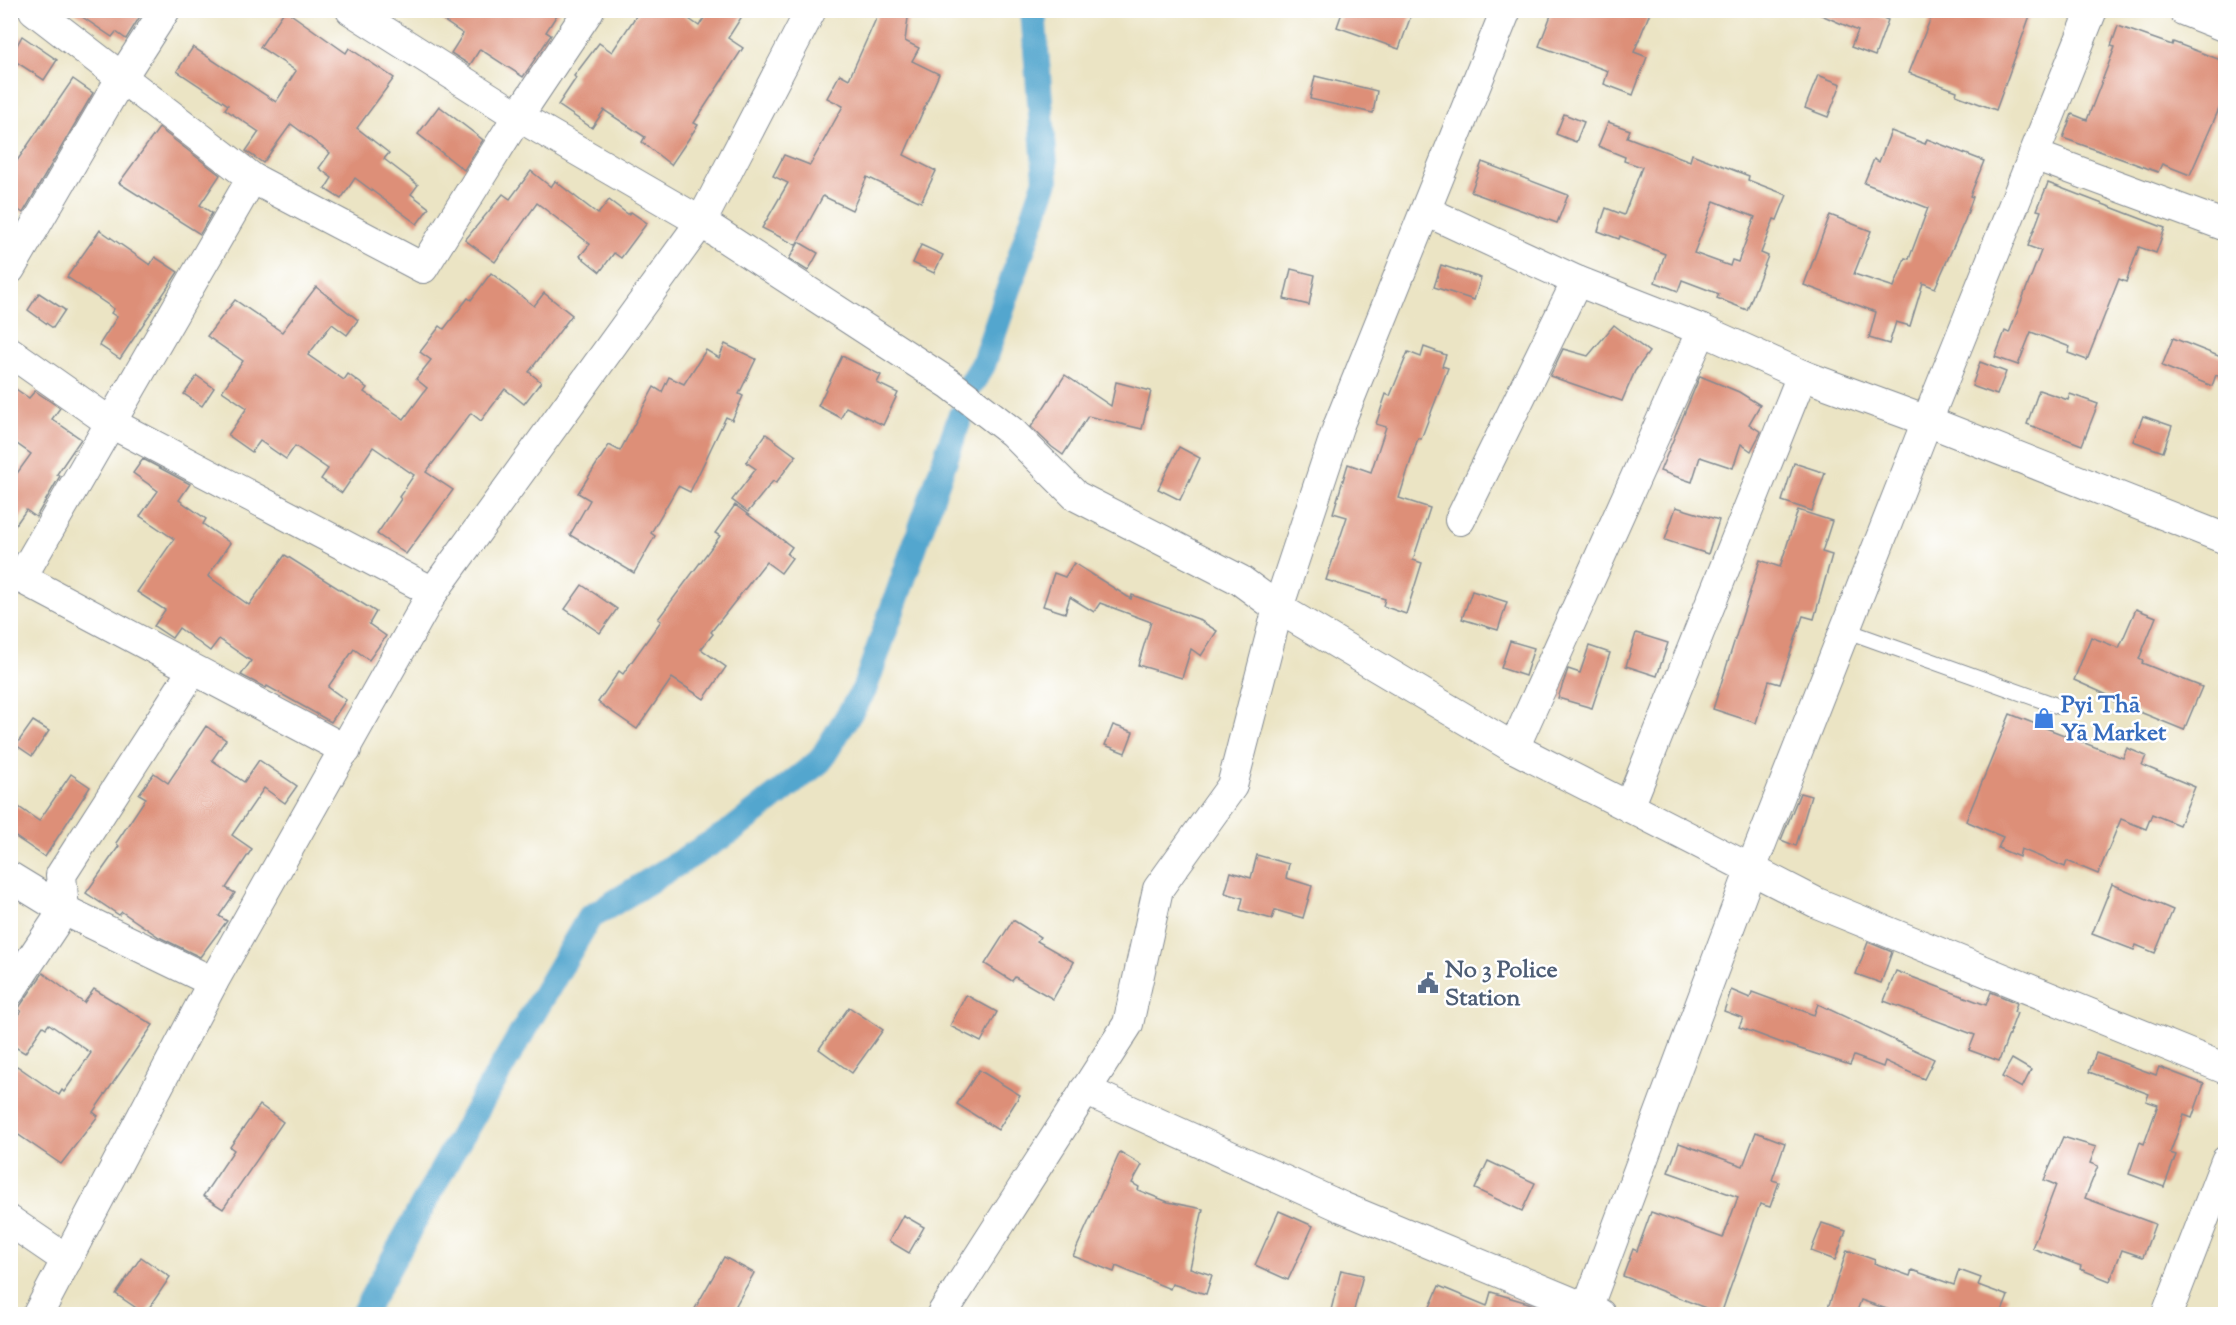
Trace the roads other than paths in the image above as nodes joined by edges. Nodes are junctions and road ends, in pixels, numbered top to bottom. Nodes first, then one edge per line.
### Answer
1 (34, 10) edge
2 (165, 10) edge
3 (351, 10) edge
4 (589, 10) edge
5 (811, 10) edge
6 (1506, 10) edge
7 (2092, 10) edge
8 (2183, 10) edge
9 (2226, 27) edge
10 (122, 77) junction
11 (518, 116) junction
12 (2034, 154) junction
13 (252, 178) junction
14 (1426, 211) junction
15 (701, 222) junction
16 (2226, 226) edge
17 (10, 269) edge
18 (1577, 281) junction
19 (1702, 330) junction
20 (10, 352) edge
21 (1802, 375) junction
22 (1927, 421) junction
23 (111, 423) junction
24 (1460, 520) dead end
25 (2226, 539) edge
26 (433, 592) junction
27 (1278, 608) junction
28 (1845, 630) junction
29 (193, 670) junction
30 (2058, 706) dead end
31 (1514, 748) junction
32 (346, 750) junction
33 (1629, 807) junction
34 (1751, 869) junction
35 (10, 877) edge
36 (64, 910) junction
37 (213, 982) junction
38 (10, 991) edge
39 (2226, 1069) edge
40 (1085, 1090) junction
41 (2226, 1161) edge
42 (10, 1221) edge
43 (67, 1260) junction
44 (1590, 1313) edge
45 (38, 1314) edge
46 (942, 1314) edge
47 (2167, 1314) edge

1 - 10 street
2 - 10 street
3 - 11 street
4 - 11 street
5 - 15 street
6 - 14 street
7 - 12 street
8 - 9 street
10 - 13 street
10 - 17 street
11 - 13 street
11 - 15 street
12 - 16 street
12 - 22 street
13 - 23 street
14 - 18 street
14 - 27 street
15 - 26 street
15 - 27 street
18 - 19 street
18 - 24 street
19 - 21 street
19 - 31 street
20 - 23 street
21 - 22 street
21 - 33 street
22 - 25 street
22 - 28 street
23 - 26 street
23 - 29 street
26 - 32 street
27 - 31 street
27 - 40 street
28 - 30 lane
28 - 34 street
29 - 32 street
29 - 36 street
31 - 33 street
32 - 37 street
33 - 34 street
34 - 39 street
34 - 44 street
35 - 36 street
36 - 37 street
36 - 38 street
37 - 43 street
40 - 44 street
40 - 46 street
41 - 47 street
42 - 43 street
43 - 45 street

